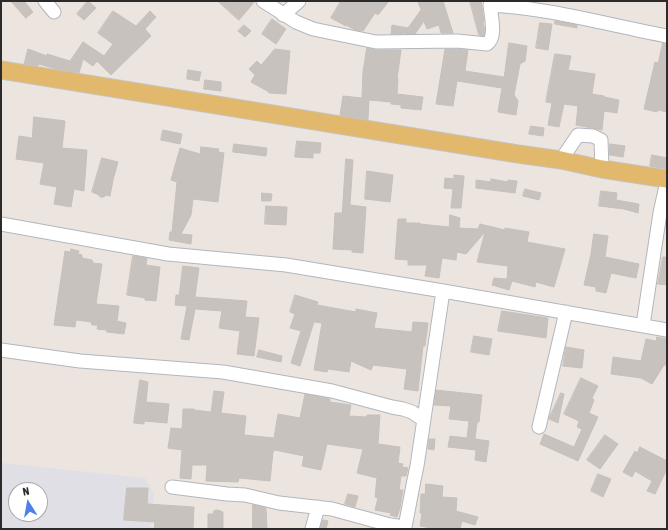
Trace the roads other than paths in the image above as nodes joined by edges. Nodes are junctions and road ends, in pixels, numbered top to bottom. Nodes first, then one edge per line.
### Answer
1 (45, 1) edge
2 (263, 1) edge
3 (299, 1) edge
4 (490, 3) edge
5 (54, 12) dead end
6 (283, 15) junction
7 (667, 36) edge
8 (1, 70) edge
9 (1, 77) edge
10 (302, 123) junction
11 (561, 160) junction
12 (602, 169) junction
13 (667, 184) edge
14 (1, 224) edge
15 (443, 291) junction
16 (566, 312) junction
17 (643, 325) junction
18 (667, 330) edge
19 (1, 350) edge
20 (424, 420) junction
21 (539, 427) dead end
22 (172, 487) dead end
23 (318, 507) junction
24 (405, 528) edge
25 (312, 529) edge

1 - 5 street
2 - 6 street
3 - 6 street
4 - 6 street
4 - 7 street
8 - 10 main road
9 - 10 main road
10 - 11 main road
10 - 13 main road
11 - 12 main road
11 - 12 street
12 - 13 main road
13 - 17 street
14 - 15 street
15 - 16 street
15 - 20 street
16 - 17 street
16 - 21 street
17 - 18 street
19 - 20 street
20 - 24 street
22 - 23 street
23 - 24 street
23 - 25 street

